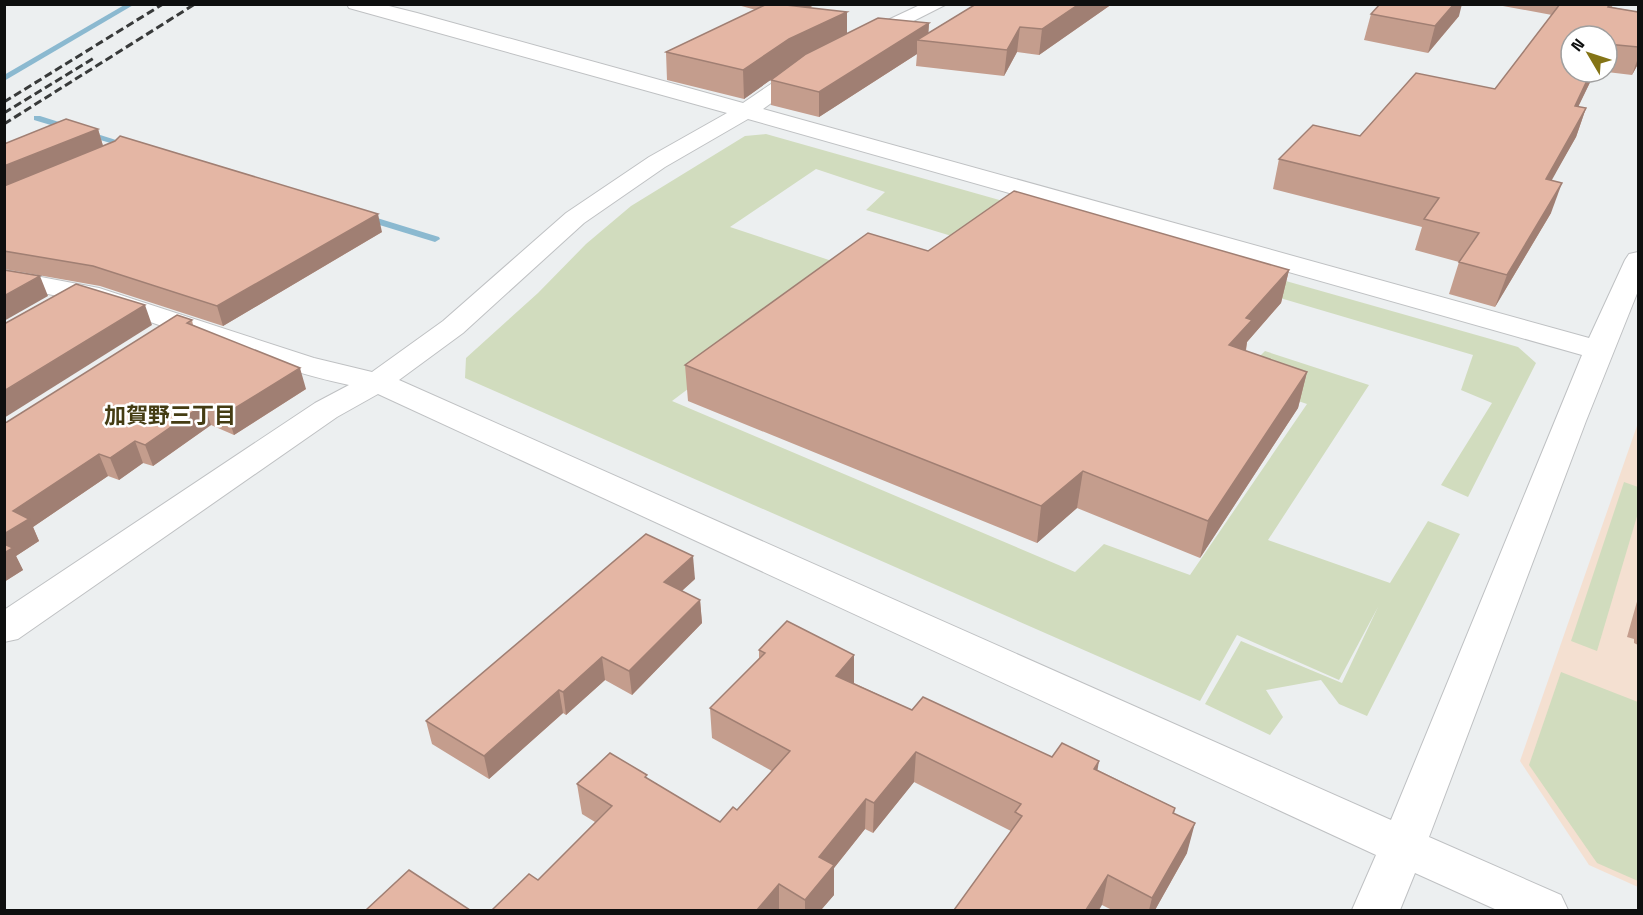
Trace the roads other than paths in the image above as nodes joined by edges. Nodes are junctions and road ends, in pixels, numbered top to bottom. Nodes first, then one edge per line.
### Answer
1 (356, 4) edge
2 (443, 4) edge
3 (938, 4) edge
4 (410, 17) junction
5 (746, 111) junction
6 (1638, 260) edge
7 (4, 278) edge
8 (79, 292) junction
9 (42, 314) edge
10 (178, 323) junction
11 (149, 341) edge
12 (1598, 350) junction
13 (377, 382) junction
14 (4, 629) edge
15 (1404, 847) junction
16 (1376, 910) edge
17 (1544, 910) edge

1 - 4 street
2 - 4 street
3 - 5 street
4 - 5 street
5 - 12 street
5 - 13 street
6 - 12 street
7 - 8 street
8 - 9 street
8 - 10 street
10 - 11 street
10 - 13 street
12 - 15 street
13 - 14 street
13 - 15 street
15 - 16 street
15 - 17 street

